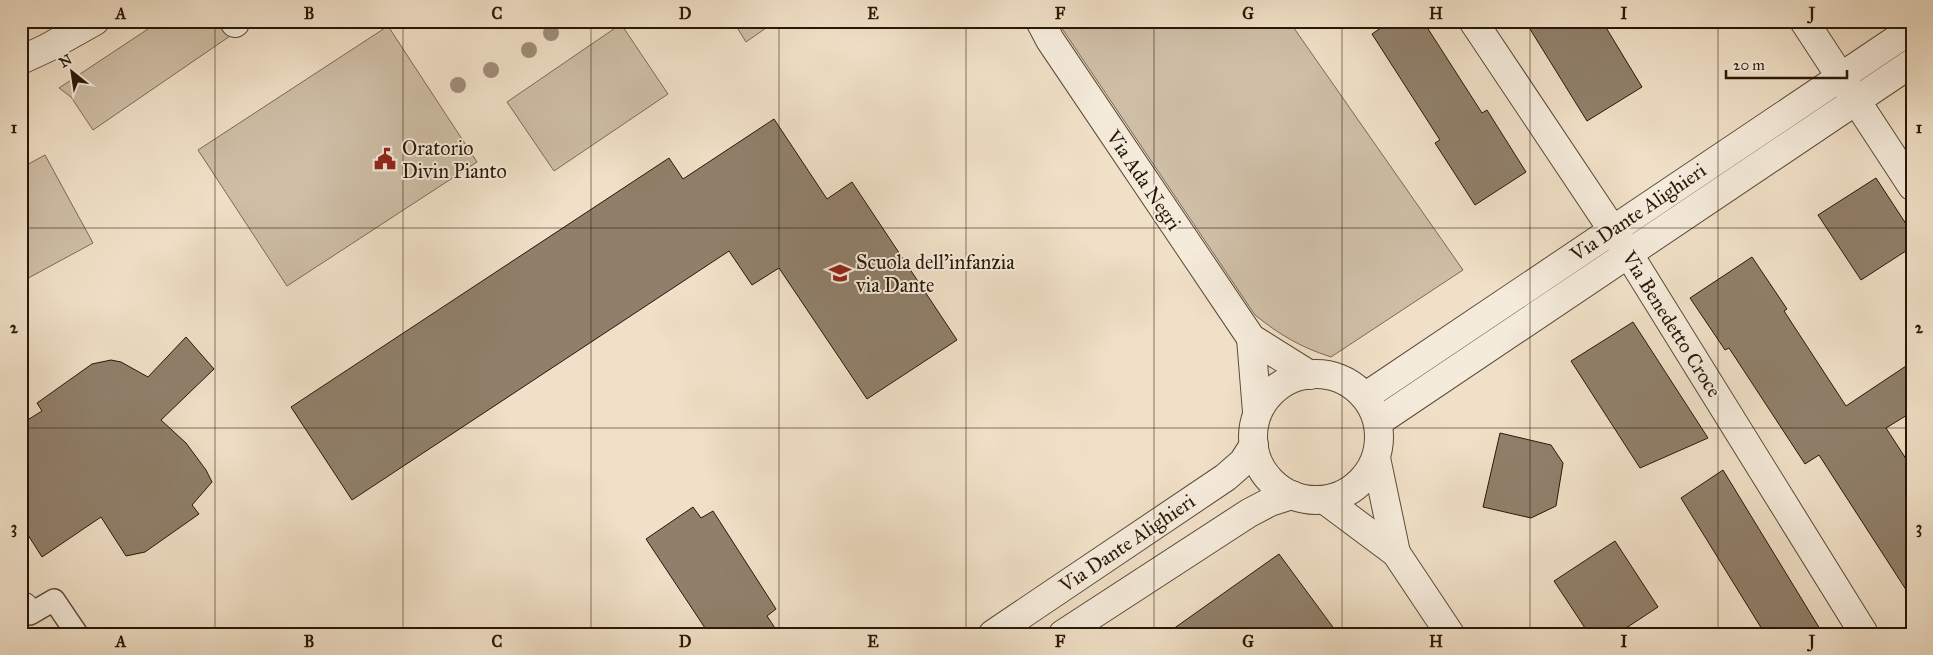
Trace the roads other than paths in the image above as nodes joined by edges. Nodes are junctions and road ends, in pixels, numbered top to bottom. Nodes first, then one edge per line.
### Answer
1 (95, 21) edge
2 (1040, 21) edge
3 (1473, 21) edge
4 (1804, 21) edge
5 (1912, 29) edge
6 (21, 60) edge
7 (1912, 63) edge
8 (1841, 77) junction
9 (1856, 101) junction
10 (1912, 186) edge
11 (1612, 229) junction
12 (1628, 253) junction
13 (1251, 338) junction
14 (1310, 375) junction
15 (1366, 396) junction
16 (1257, 412) junction
17 (1378, 422) junction
18 (1254, 445) junction
19 (1376, 458) junction
20 (1292, 495) junction
21 (1324, 500) junction
22 (1396, 552) junction
23 (22, 606) edge
24 (1863, 632) dead end
25 (77, 634) edge
26 (992, 634) edge
27 (1063, 634) edge
28 (1450, 634) edge

1 - 6 street
2 - 13 street, Via Ada Negri
3 - 11 street, Via Benedetto Croce
4 - 8 street
5 - 8 street, Via Dante Alighieri
7 - 9 street, Via Dante Alighieri
8 - 9 street
8 - 11 street, Via Dante Alighieri
9 - 10 street
9 - 12 street, Via Dante Alighieri
11 - 12 street, Via Benedetto Croce
11 - 15 street, Via Dante Alighieri
12 - 17 street, Via Dante Alighieri
12 - 24 street, Via Benedetto Croce
13 - 14 street, Via Ada Negri
13 - 16 street, Via Ada Negri
14 - 15 street
14 - 16 street
15 - 17 street
16 - 18 street
17 - 19 street
18 - 20 street
18 - 26 street, Via Dante Alighieri
19 - 21 street
19 - 22 street
20 - 21 street
20 - 27 street, Via Dante Alighieri
21 - 22 street
22 - 28 street
23 - 25 lane

